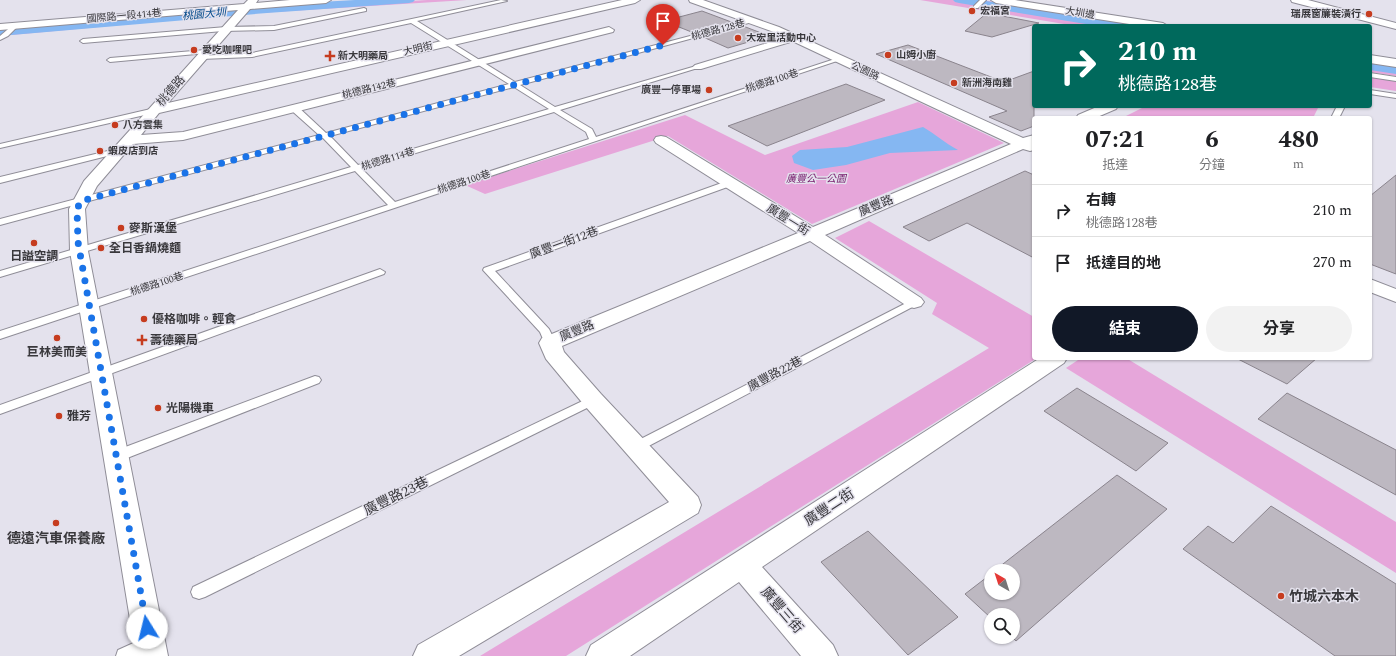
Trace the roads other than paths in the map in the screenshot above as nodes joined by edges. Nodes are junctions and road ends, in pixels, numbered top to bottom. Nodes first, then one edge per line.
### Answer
1 (326, 0) edge
2 (635, 0) edge
3 (694, 0) edge
4 (983, 0) edge
5 (996, 0) edge
6 (1296, 0) edge
7 (504, 2) dead end
8 (977, 6) dead end
9 (364, 10) dead end
10 (239, 15) edge
11 (412, 21) junction
12 (752, 21) junction
13 (1150, 24) edge
14 (1396, 26) edge
15 (608, 30) dead end
16 (3, 31) edge
17 (0, 38) edge
18 (794, 38) junction
19 (83, 41) dead end
20 (448, 43) junction
21 (203, 55) junction
22 (1372, 58) edge
23 (840, 59) junction
24 (110, 60) dead end
25 (479, 62) junction
26 (1396, 63) edge
27 (698, 67) joint
28 (1372, 75) edge
29 (1396, 79) edge
30 (514, 84) junction
31 (1372, 92) edge
32 (1396, 96) edge
33 (294, 108) junction
34 (1106, 108) edge
35 (555, 109) junction
36 (155, 110) junction
37 (1088, 116) edge
38 (324, 135) junction
39 (593, 139) junction
40 (661, 140) dead end
41 (1030, 144) edge
42 (124, 145) junction
43 (0, 146) edge
44 (355, 169) junction
45 (0, 180) edge
46 (730, 183) junction
47 (81, 201) junction
48 (393, 205) junction
49 (0, 222) edge
50 (811, 234) junction
51 (79, 251) junction
52 (380, 272) dead end
53 (0, 274) edge
54 (1372, 286) edge
55 (1396, 296) edge
56 (914, 302) joint
57 (89, 306) junction
58 (0, 334) edge
59 (550, 343) junction
60 (1053, 360) edge
61 (102, 372) junction
62 (315, 380) dead end
63 (592, 400) junction
64 (0, 410) edge
65 (636, 447) junction
66 (117, 456) junction
67 (742, 565) junction
68 (199, 592) dead end
69 (151, 650) edge
70 (124, 656) edge
71 (429, 656) edge
72 (602, 656) edge
73 (822, 656) edge

1 - 10 street, 國際路一段414巷
2 - 20 street, 大明街
3 - 12 street, 公園路
4 - 8 lane
5 - 13 street, 大圳邊
6 - 14 main road
7 - 11 lane
9 - 10 lane
10 - 16 street, 國際路一段414巷
10 - 19 lane
10 - 21 street, 桃德路
11 - 20 lane
11 - 21 lane
12 - 18 street, 公園路
12 - 30 lane, 桃德路128巷
15 - 25 street, 桃德路142巷
16 - 17 lane
18 - 23 street, 公園路
18 - 27 street
20 - 25 lane
20 - 36 street, 大明街
21 - 24 lane
21 - 36 street, 桃德路
22 - 26 street
23 - 39 lane, 桃德路100巷
23 - 41 street, 公園路
25 - 30 lane
25 - 33 street, 桃德路142巷
27 - 35 lane, 桃德路114巷
28 - 29 lane
30 - 35 lane
30 - 38 lane, 桃德路128巷
31 - 32 lane
33 - 38 lane
33 - 42 street, 桃德路142巷
34 - 37 street
35 - 39 lane
35 - 44 lane, 桃德路114巷
36 - 42 street, 桃德路
36 - 43 lane
38 - 44 lane
38 - 47 lane, 桃德路128巷
39 - 48 lane, 桃德路100巷
40 - 46 street, 廣豐一街
41 - 50 street, 廣豐路
42 - 45 lane
42 - 47 street, 桃德路
44 - 48 lane
44 - 51 lane, 桃德路114巷
46 - 50 street, 廣豐一街
46 - 59 lane, 廣豐一街12巷
47 - 49 lane, 桃德路128巷
47 - 51 street, 桃德路
48 - 57 lane, 桃德路100巷
50 - 56 street, 廣豐一街
50 - 59 street, 廣豐路
51 - 53 lane, 桃德路114巷
51 - 57 street, 桃德路
52 - 61 lane
54 - 55 street
56 - 65 lane, 廣豐路22巷
57 - 58 lane, 桃德路100巷
57 - 61 street, 桃德路
59 - 63 street, 廣豐路
60 - 67 street, 廣豐二街
61 - 64 lane
61 - 66 street, 桃德路
62 - 66 lane
63 - 65 street, 廣豐路
63 - 68 lane, 廣豐路23巷
65 - 71 street, 廣豐路
66 - 69 street, 桃德路
67 - 72 street, 廣豐二街
67 - 73 street, 廣豐三街
69 - 70 lane

